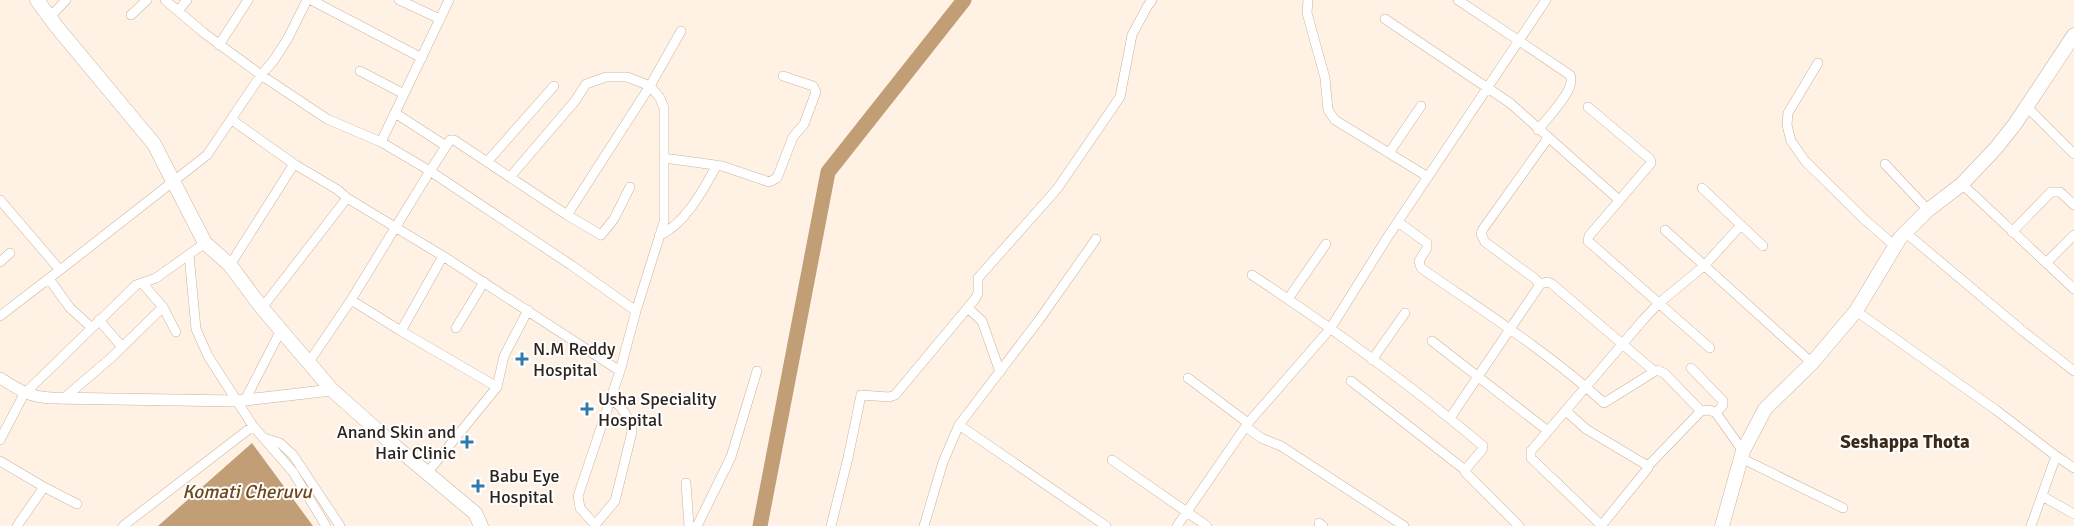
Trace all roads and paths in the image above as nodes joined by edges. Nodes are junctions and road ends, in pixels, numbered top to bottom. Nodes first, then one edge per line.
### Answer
1 (37, 0) edge
2 (66, 0) edge
3 (147, 0) edge
4 (165, 0) edge
5 (187, 0) edge
6 (248, 0) edge
7 (307, 0) edge
8 (311, 0) edge
9 (399, 0) edge
10 (448, 0) edge
11 (1152, 0) edge
12 (1308, 0) edge
13 (1458, 0) edge
14 (1546, 0) edge
15 (178, 11) junction
16 (131, 16) dead end
17 (50, 17) junction
18 (1384, 19) dead end
19 (440, 20) junction
20 (681, 31) dead end
21 (2074, 35) edge
22 (1519, 41) junction
23 (219, 45) junction
24 (422, 58) junction
25 (1818, 63) dead end
26 (360, 71) dead end
27 (261, 75) junction
28 (783, 76) dead end
29 (554, 86) dead end
30 (650, 86) junction
31 (1488, 87) junction
32 (404, 94) junction
33 (1421, 106) dead end
34 (1588, 107) dead end
35 (2027, 107) junction
36 (395, 113) junction
37 (232, 120) junction
38 (1538, 130) junction
39 (1548, 138) junction
40 (381, 142) junction
41 (446, 146) junction
42 (1389, 153) junction
43 (2074, 154) edge
44 (664, 158) junction
45 (487, 162) junction
46 (294, 164) junction
47 (1885, 164) dead end
48 (717, 165) junction
49 (430, 171) junction
50 (510, 177) junction
51 (1428, 177) junction
52 (173, 180) junction
53 (1962, 184) junction
54 (630, 187) dead end
55 (1702, 188) dead end
56 (347, 198) junction
57 (0, 200) edge
58 (1619, 200) junction
59 (2074, 205) edge
60 (1928, 210) junction
61 (567, 215) junction
62 (1398, 222) junction
63 (1741, 224) junction
64 (395, 228) junction
65 (1665, 230) dead end
66 (2012, 232) junction
67 (1906, 233) junction
68 (2074, 235) edge
69 (659, 236) junction
70 (1096, 238) dead end
71 (205, 243) junction
72 (1326, 244) dead end
73 (1762, 246) dead end
74 (1895, 246) junction
75 (10, 254) dead end
76 (189, 255) junction
77 (443, 256) junction
78 (0, 262) edge
79 (2046, 263) junction
80 (230, 265) junction
81 (1704, 266) junction
82 (60, 270) junction
83 (1252, 275) dead end
84 (49, 279) junction
85 (484, 282) junction
86 (142, 283) junction
87 (1539, 284) junction
88 (2073, 287) edge
89 (1288, 299) junction
90 (351, 300) junction
91 (1659, 303) junction
92 (163, 308) junction
93 (262, 308) junction
94 (968, 308) junction
95 (528, 310) junction
96 (636, 311) junction
97 (1856, 311) junction
98 (1406, 313) dead end
99 (0, 316) edge
100 (99, 320) junction
101 (91, 328) junction
102 (456, 328) dead end
103 (1330, 329) junction
104 (280, 330) junction
105 (1510, 330) junction
106 (401, 331) junction
107 (176, 332) dead end
108 (1432, 341) dead end
109 (1621, 345) junction
110 (122, 347) junction
111 (1710, 348) dead end
112 (1372, 360) junction
113 (309, 362) junction
114 (1812, 363) junction
115 (1691, 368) dead end
116 (620, 371) junction
117 (757, 371) dead end
118 (1654, 371) junction
119 (2074, 371) edge
120 (1000, 372) junction
121 (1479, 376) junction
122 (0, 378) edge
123 (1188, 378) dead end
124 (1351, 381) dead end
125 (1587, 387) junction
126 (497, 388) junction
127 (332, 390) junction
128 (24, 394) junction
129 (63, 398) junction
130 (610, 399) junction
131 (241, 401) junction
132 (1566, 411) junction
133 (1701, 411) junction
134 (1716, 413) junction
135 (1450, 418) junction
136 (959, 425) junction
137 (1247, 425) junction
138 (253, 426) junction
139 (1548, 431) junction
140 (264, 438) junction
141 (0, 440) edge
142 (1742, 455) junction
143 (2056, 456) junction
144 (1112, 460) dead end
145 (0, 461) edge
146 (1648, 466) junction
147 (2074, 468) edge
148 (1465, 470) junction
149 (427, 473) junction
150 (686, 483) dead end
151 (44, 487) junction
152 (2042, 496) junction
153 (77, 504) dead end
154 (1843, 508) dead end
155 (1186, 512) junction
156 (2074, 514) edge
157 (18, 526) edge
158 (123, 526) edge
159 (326, 526) edge
160 (340, 526) edge
161 (481, 526) edge
162 (595, 526) edge
163 (689, 526) edge
164 (697, 526) edge
165 (831, 526) edge
166 (924, 526) edge
167 (1106, 526) edge
168 (1177, 526) edge
169 (1207, 526) edge
170 (1403, 526) edge
171 (1519, 526) edge
172 (1601, 526) edge
173 (1722, 526) edge
174 (2031, 526) edge

1 - 17 main road
2 - 17 street
3 - 16 street
4 - 15 street
5 - 15 street
6 - 23 street
7 - 27 street
8 - 24 street
9 - 19 street
10 - 19 street
11 - 94 street
12 - 42 street
13 - 22 street
14 - 22 street
15 - 23 street
17 - 52 main road
18 - 31 street
19 - 24 street
20 - 30 street
21 - 35 main road
22 - 31 street
22 - 38 street
23 - 27 street
24 - 32 street
25 - 74 street
26 - 32 street
27 - 37 street
27 - 40 street
28 - 48 street
29 - 45 street
30 - 44 street
30 - 50 street
30 - 61 street
31 - 38 street
31 - 51 street
32 - 36 street
33 - 42 street
34 - 58 street
35 - 43 street
35 - 53 main road
36 - 40 street
36 - 41 street
37 - 46 street
37 - 52 street
38 - 39 street
39 - 58 street
39 - 87 street
40 - 49 street
41 - 45 street
41 - 49 street
42 - 51 street
44 - 48 street
44 - 69 street
45 - 50 street
46 - 56 street
46 - 80 street
47 - 60 street
48 - 69 street
49 - 64 street
49 - 96 street
50 - 61 street
51 - 62 street
52 - 71 main road
52 - 82 street
53 - 60 main road
53 - 66 street
54 - 61 street
55 - 63 street
56 - 64 street
56 - 93 street
57 - 82 street
58 - 91 street
59 - 66 street
60 - 67 main road
62 - 103 street
62 - 105 street
63 - 73 street
63 - 81 street
64 - 77 street
64 - 90 street
65 - 81 street
66 - 79 street
67 - 74 main road
67 - 119 street
68 - 79 street
69 - 96 street
70 - 120 street
71 - 76 street
71 - 80 main road
72 - 89 street
74 - 97 main road
75 - 78 street
76 - 86 street
76 - 131 street
77 - 85 street
77 - 106 street
79 - 88 street
80 - 93 main road
81 - 91 street
81 - 114 street
82 - 84 street
83 - 89 street
84 - 99 street
84 - 101 street
85 - 95 street
85 - 102 street
86 - 92 street
86 - 100 street
87 - 105 street
87 - 109 street
89 - 103 street
90 - 106 street
90 - 113 street
91 - 109 street
91 - 111 street
92 - 107 street
92 - 110 street
93 - 104 main road
94 - 120 street
94 - 165 street
95 - 116 street
95 - 126 street
96 - 116 street
97 - 114 main road
97 - 143 street
98 - 112 street
100 - 101 street
100 - 110 street
101 - 128 street
103 - 112 street
103 - 137 street
104 - 113 main road
104 - 131 street
105 - 121 street
105 - 125 street
106 - 126 street
108 - 121 street
109 - 118 street
109 - 125 street
110 - 129 street
112 - 135 street
113 - 127 main road
114 - 142 main road
115 - 134 street
116 - 130 street
117 - 164 street
118 - 125 street
118 - 133 street
120 - 136 street
121 - 135 street
121 - 139 street
122 - 128 street
123 - 137 street
124 - 148 street
125 - 132 street
126 - 149 street
127 - 131 street
127 - 149 main road
128 - 129 street
128 - 141 street
129 - 131 street
130 - 162 street
130 - 162 street
131 - 138 street
132 - 139 street
132 - 146 street
133 - 134 street
133 - 146 street
134 - 142 street
135 - 148 street
136 - 166 street
136 - 167 street
137 - 155 street
137 - 170 street
138 - 140 street
138 - 158 street
139 - 172 street
140 - 159 street
140 - 160 street
142 - 154 street
142 - 173 main road
143 - 147 street
143 - 152 street
144 - 155 street
145 - 151 street
146 - 172 street
148 - 171 street
149 - 161 main road
150 - 163 street
151 - 153 street
151 - 157 street
152 - 156 street
152 - 174 street
155 - 168 street
155 - 169 street

